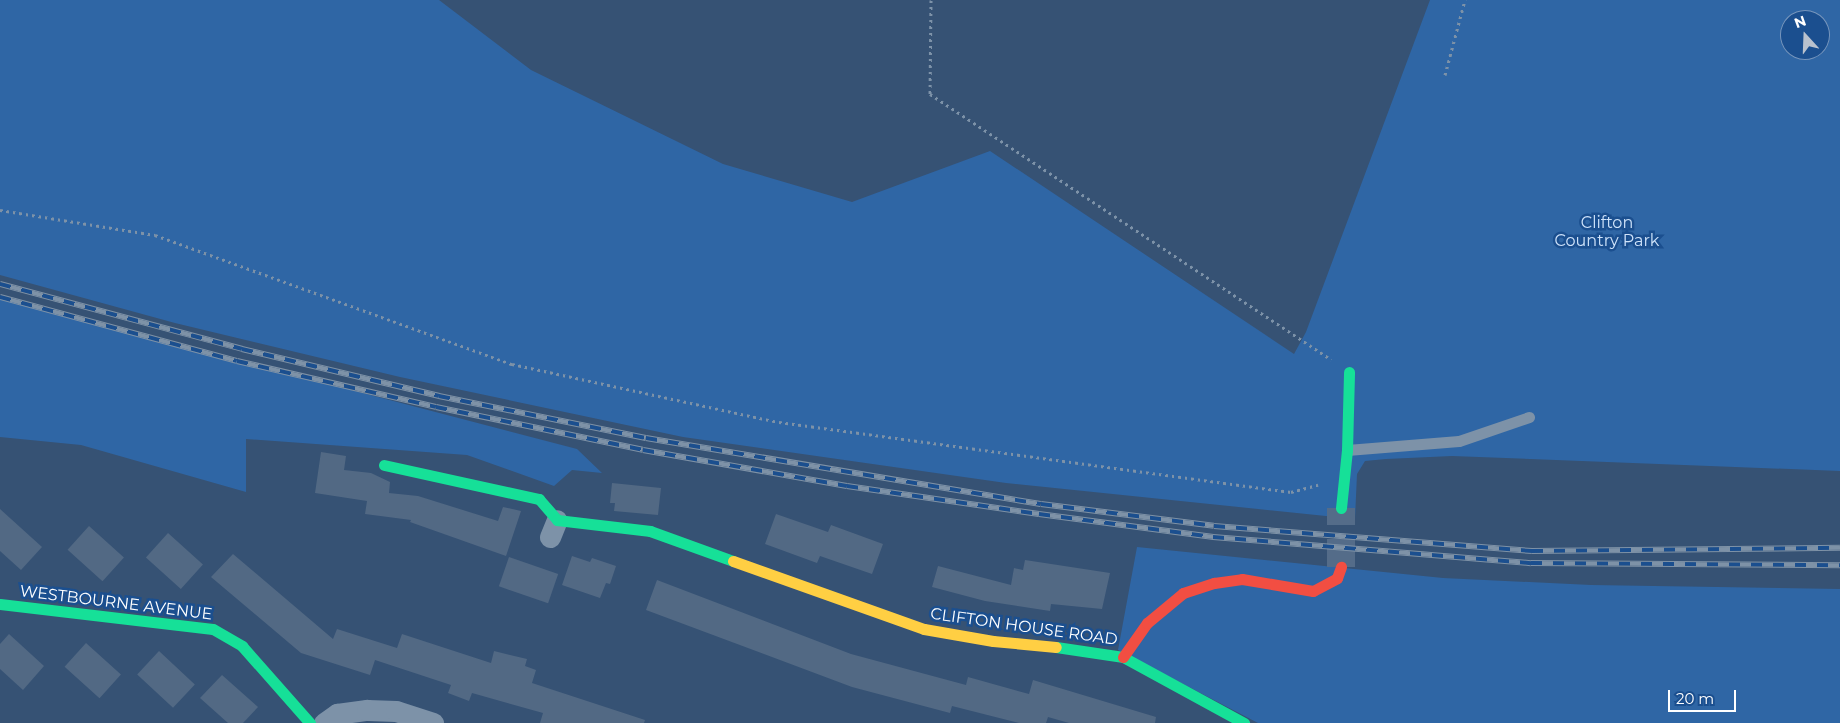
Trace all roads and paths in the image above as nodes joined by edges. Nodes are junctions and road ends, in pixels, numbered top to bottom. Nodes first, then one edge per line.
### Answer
1 (931, 0) edge
2 (1465, 0) edge
3 (1445, 75) dead end
4 (0, 210) edge
5 (1349, 372) joint
6 (1529, 416) dead end
7 (1347, 450) junction
8 (384, 465) dead end
9 (1344, 479) junction
10 (1341, 508) tunnel mouth
11 (1341, 567) tunnel mouth
12 (0, 604) edge
13 (1123, 657) junction
14 (310, 723) edge
15 (324, 723) edge
16 (433, 723) edge
17 (1244, 723) edge

1 - 5 path
2 - 3 path
4 - 9 path
5 - 7 street
6 - 7 lane
7 - 9 street
8 - 13 street, CLIFTON HOUSE ROAD
9 - 10 street
11 - 13 street
12 - 14 street, WESTBOURNE AVENUE
13 - 17 street, CLIFTON HOUSE ROAD
15 - 16 street

